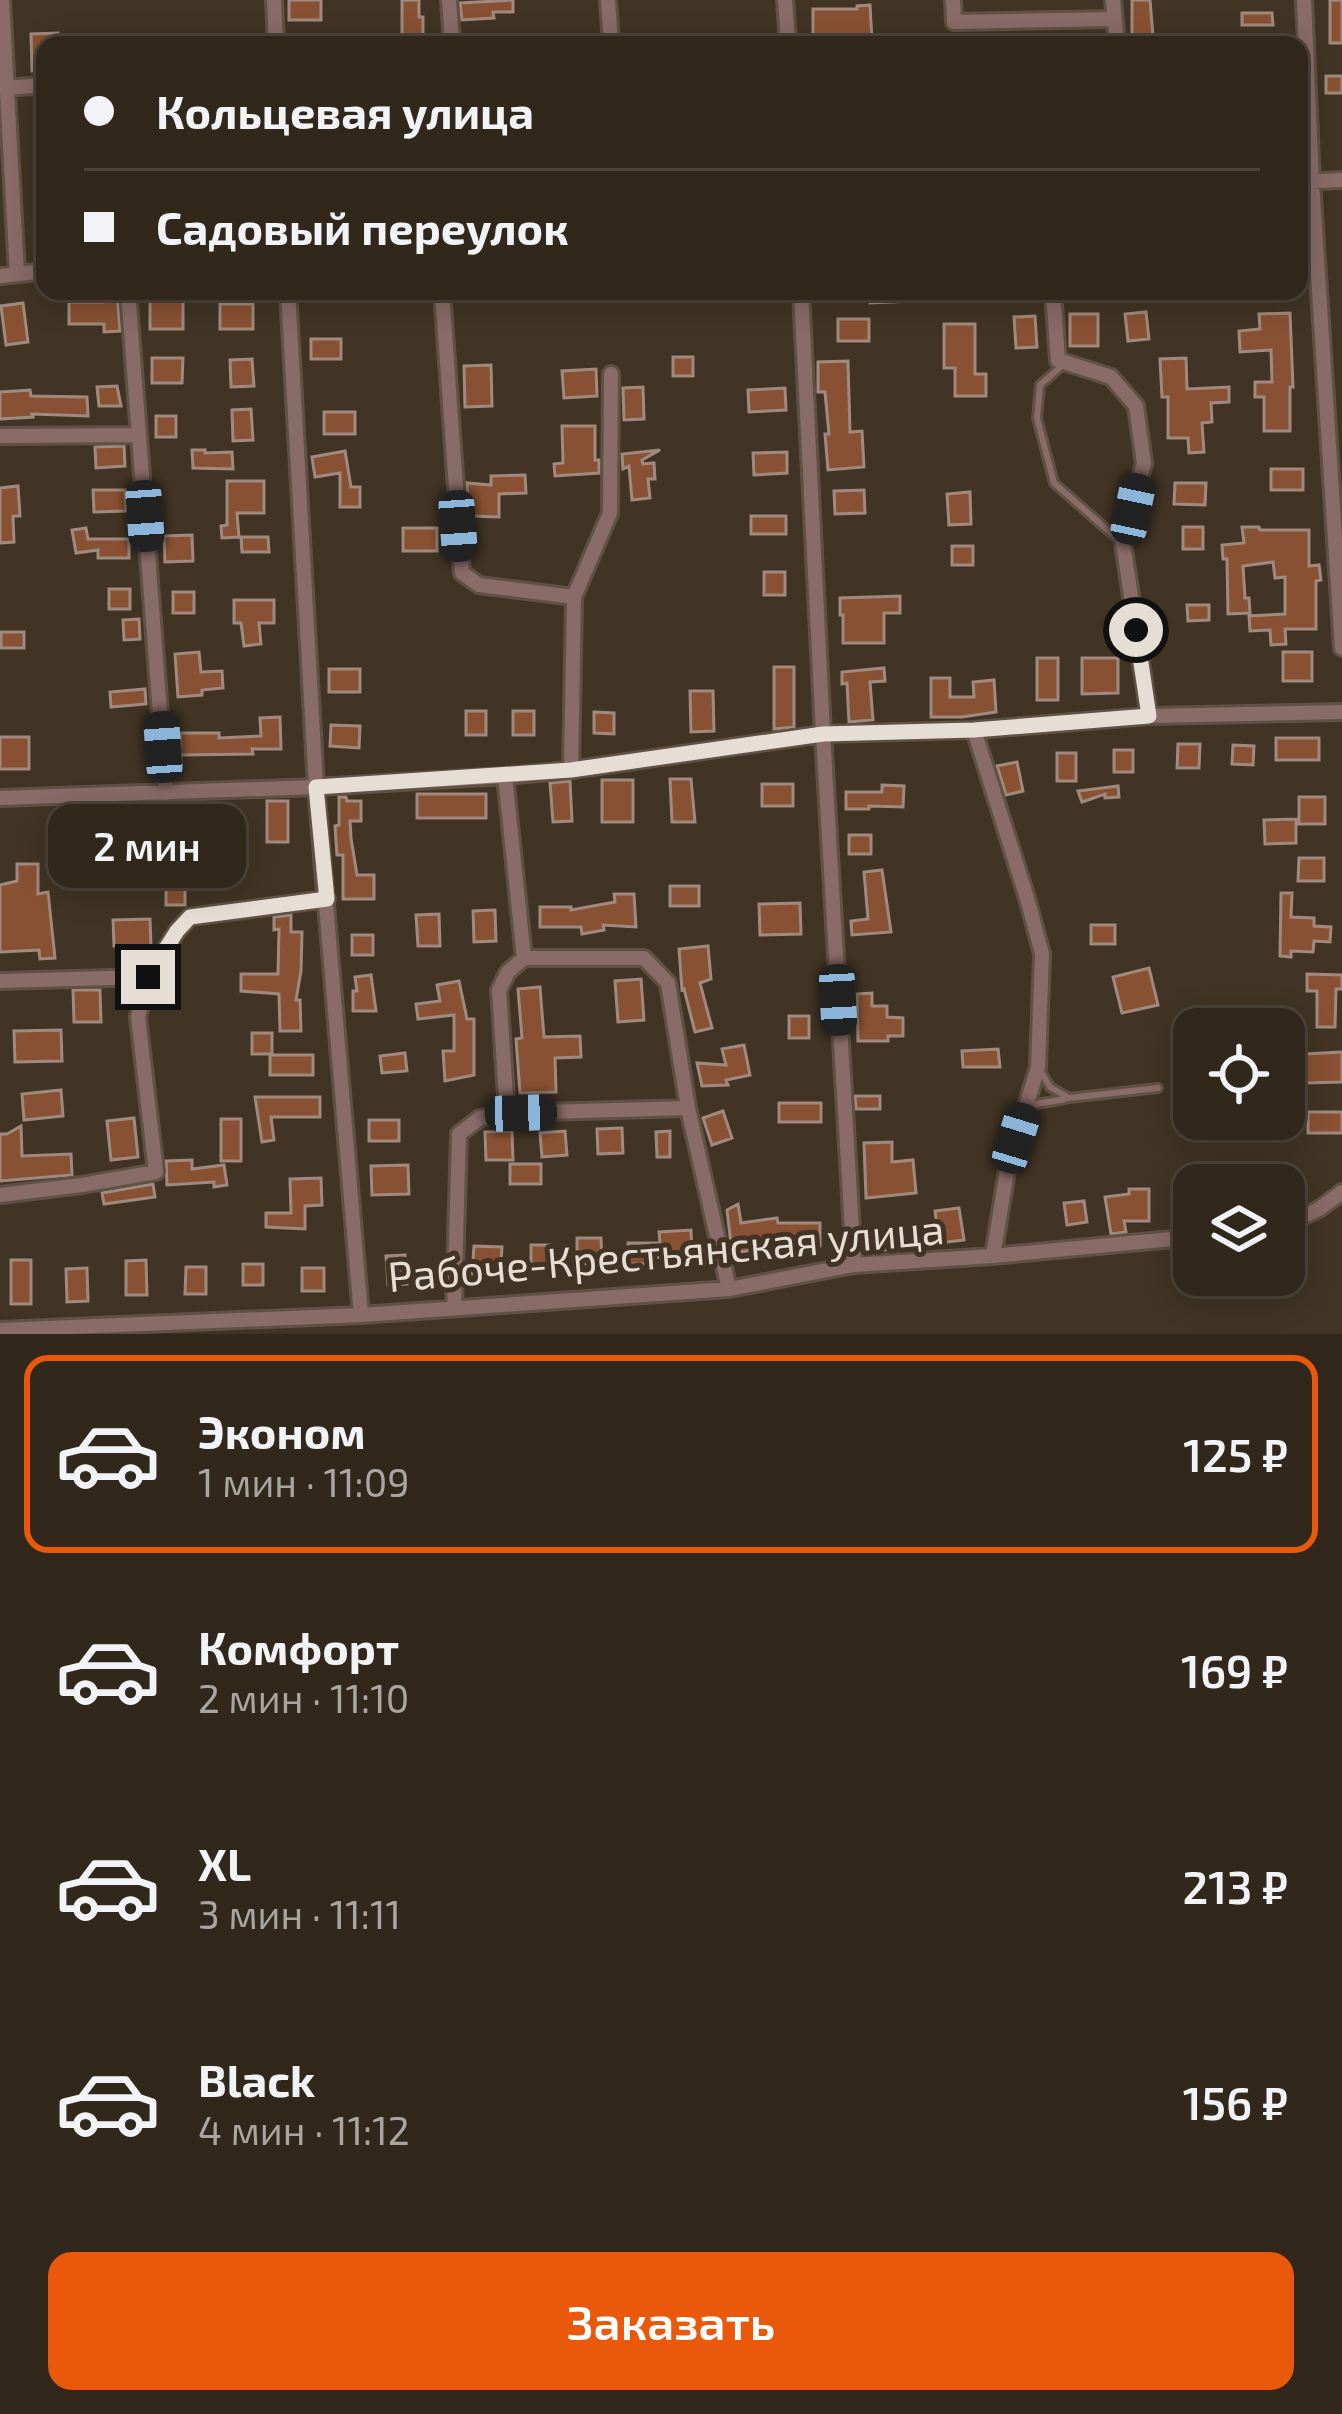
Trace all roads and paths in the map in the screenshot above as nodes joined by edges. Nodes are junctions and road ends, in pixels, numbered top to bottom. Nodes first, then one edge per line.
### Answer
1 (2, 0) edge
2 (274, 0) edge
3 (449, 0) edge
4 (608, 0) edge
5 (785, 0) edge
6 (953, 0) edge
7 (1114, 0) edge
8 (1304, 0) edge
9 (1115, 19) junction
10 (276, 36) edge
11 (451, 36) edge
12 (610, 36) edge
13 (787, 36) edge
14 (1117, 36) edge
15 (1304, 36) edge
16 (36, 86) edge
17 (4, 88) edge
18 (1342, 180) edge
19 (1308, 182) edge
20 (1308, 220) edge
21 (36, 272) edge
22 (17, 273) junction
23 (0, 276) edge
24 (129, 300) edge
25 (289, 300) edge
26 (443, 300) edge
27 (801, 300) edge
28 (1054, 300) edge
29 (1065, 362) junction
30 (610, 374) dead end
31 (137, 435) junction
32 (0, 436) edge
33 (1123, 543) junction
34 (574, 597) junction
35 (1342, 648) edge
36 (1342, 712) edge
37 (1149, 716) junction
38 (974, 730) junction
39 (823, 734) junction
40 (571, 770) junction
41 (505, 776) junction
42 (316, 787) junction
43 (166, 793) junction
44 (0, 798) edge
45 (327, 899) junction
46 (524, 958) junction
47 (148, 977) junction
48 (0, 981) edge
49 (1038, 1066) junction
50 (1158, 1088) dead end
51 (1069, 1098) junction
52 (688, 1108) junction
53 (1024, 1111) junction
54 (507, 1113) junction
55 (1342, 1192) edge
56 (0, 1195) edge
57 (1305, 1215) edge
58 (1173, 1240) edge
59 (992, 1256) junction
60 (854, 1265) junction
61 (729, 1289) junction
62 (454, 1308) junction
63 (361, 1315) junction
64 (0, 1330) edge

1 - 17 street
2 - 10 street
3 - 11 street
4 - 12 street
5 - 13 street
6 - 9 street
7 - 9 street
8 - 15 street
9 - 14 street
16 - 17 street
17 - 22 street
18 - 19 street
20 - 35 street
21 - 22 street
22 - 23 street
24 - 31 street
25 - 42 street
26 - 34 street
27 - 39 street
28 - 29 street
29 - 33 lane
29 - 33 street
30 - 34 street
31 - 32 street
31 - 43 street
33 - 37 street
34 - 40 street
36 - 37 street
37 - 38 street
38 - 39 street
38 - 49 street
39 - 40 street
39 - 60 street
40 - 41 street
41 - 42 street
41 - 46 street
42 - 43 street
42 - 45 street
43 - 44 street
45 - 47 street
45 - 63 street
46 - 52 street
46 - 54 street
47 - 48 street
47 - 56 street
49 - 51 lane
49 - 53 street
50 - 51 lane
51 - 53 lane
52 - 54 street
52 - 61 street
53 - 59 street
54 - 62 street
55 - 57 street
58 - 59 street, Рабоче-Крестьянская улица
59 - 60 street, Рабоче-Крестьянская улица
60 - 61 street, Рабоче-Крестьянская улица
61 - 62 street, Рабоче-Крестьянская улица
62 - 63 street, Рабоче-Крестьянская улица
63 - 64 street, Рабоче-Крестьянская улица

